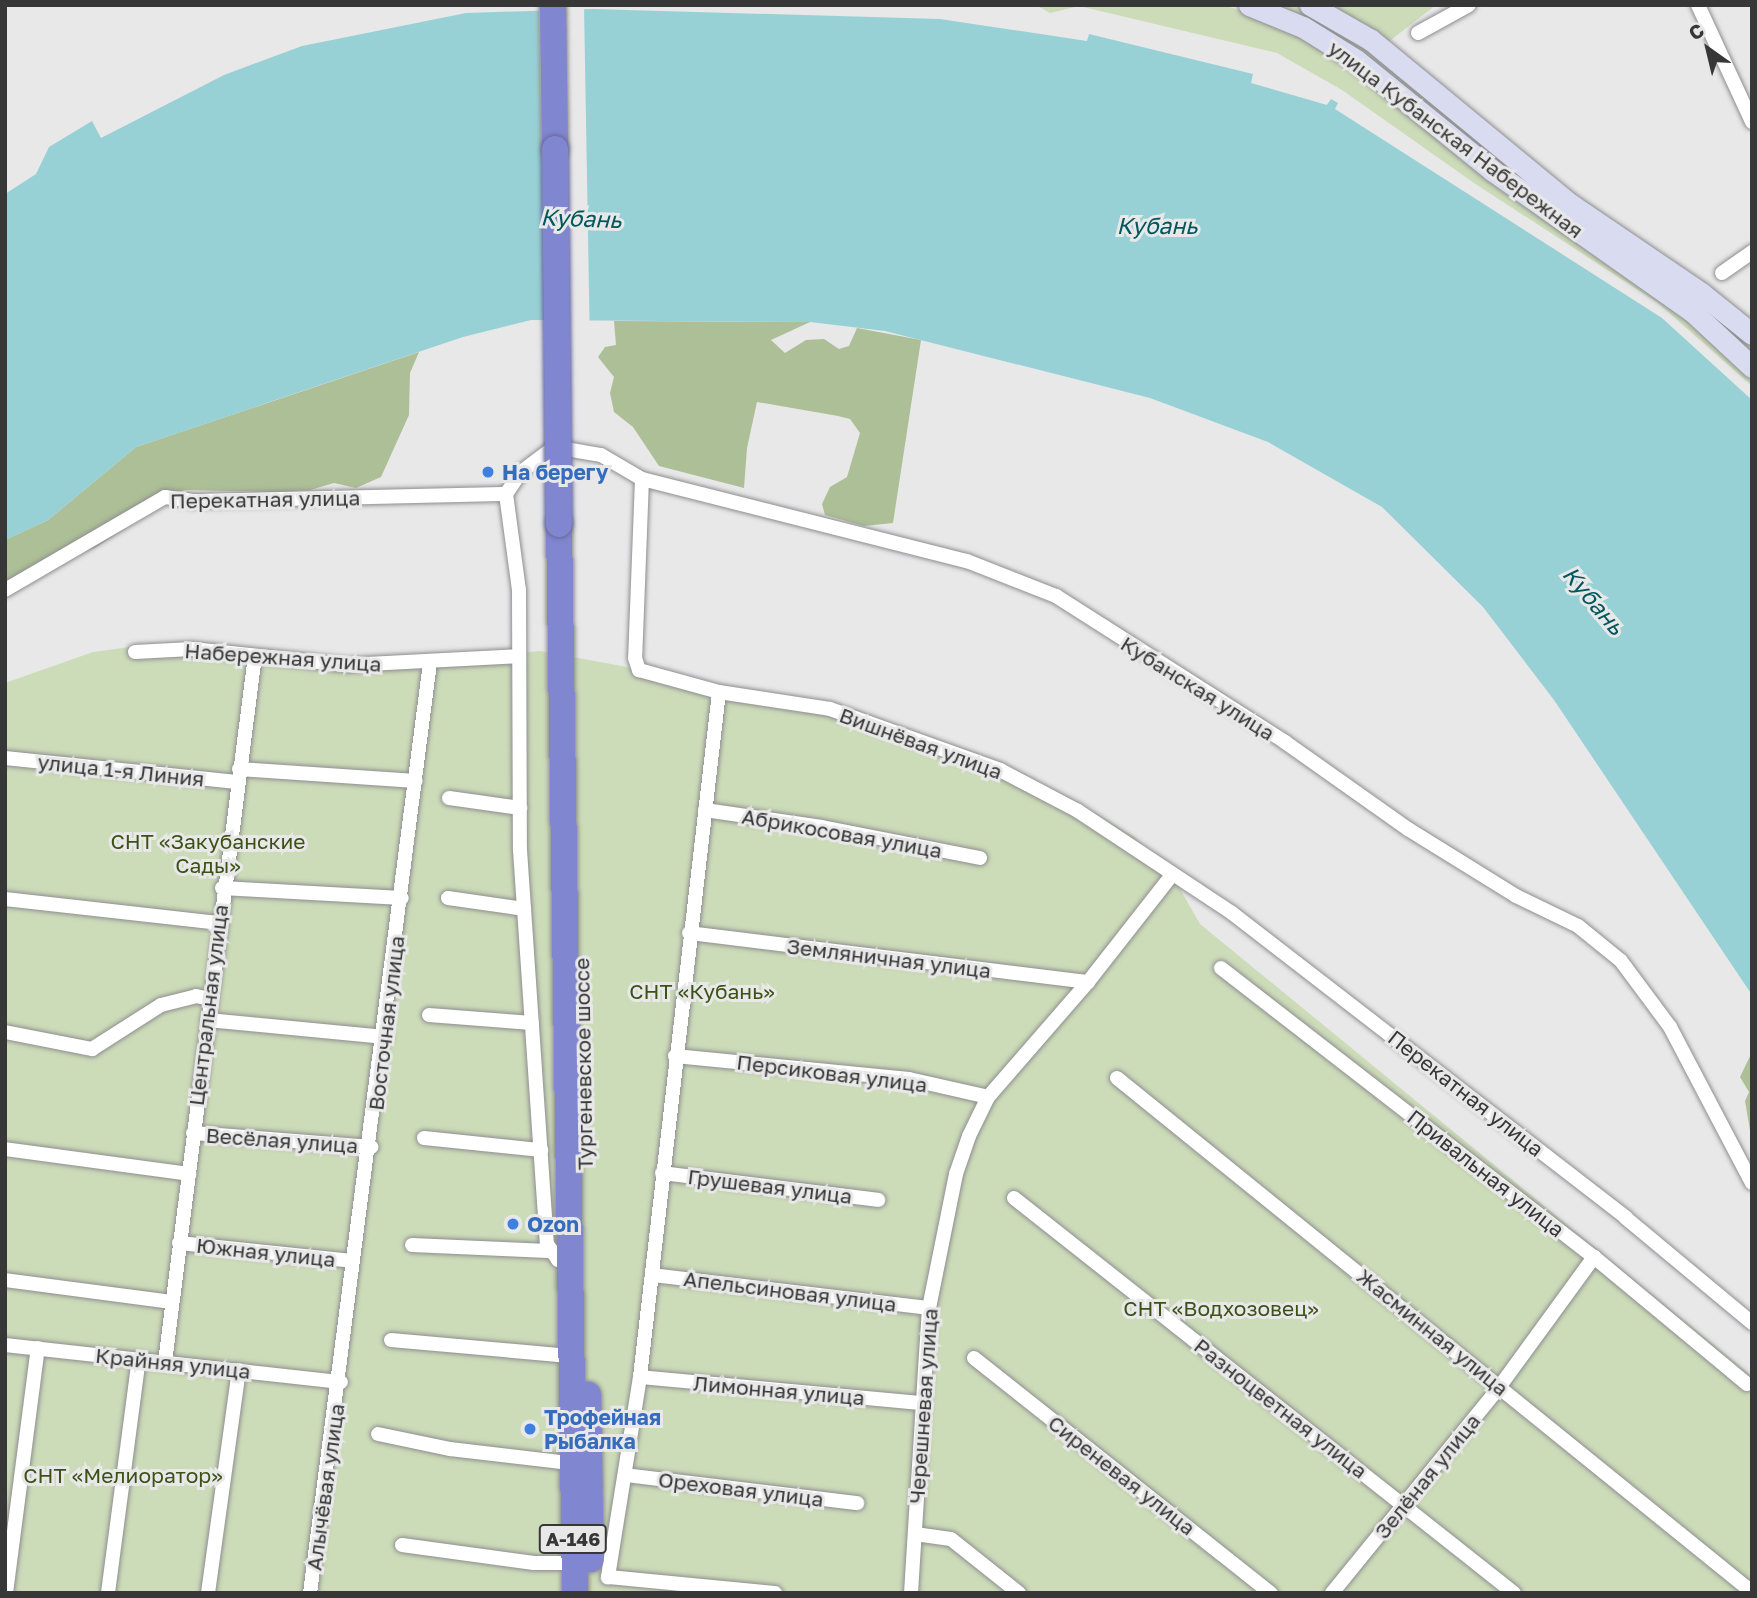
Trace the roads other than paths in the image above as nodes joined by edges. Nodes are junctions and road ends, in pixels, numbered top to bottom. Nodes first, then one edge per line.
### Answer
1 (553, 5) edge
2 (1249, 5) edge
3 (1310, 5) edge
4 (1469, 5) edge
5 (1698, 5) edge
6 (1418, 33) dead end
7 (1752, 122) edge
8 (1752, 252) edge
9 (1721, 273) dead end
10 (1752, 334) edge
11 (1752, 367) edge
12 (642, 479) junction
13 (506, 494) junction
14 (5, 590) edge
15 (135, 652) dead end
16 (517, 656) junction
17 (254, 661) junction
18 (431, 663) junction
19 (719, 692) junction
20 (5, 758) edge
21 (238, 775) junction
22 (416, 781) junction
23 (449, 798) dead end
24 (520, 808) junction
25 (705, 810) junction
26 (979, 858) dead end
27 (1170, 873) junction
28 (222, 888) junction
29 (402, 898) junction
30 (448, 898) dead end
31 (5, 900) edge
32 (524, 909) junction
33 (218, 923) junction
34 (689, 933) junction
35 (1221, 968) dead end
36 (1088, 982) junction
37 (210, 999) junction
38 (429, 1015) dead end
39 (208, 1020) junction
40 (532, 1023) junction
41 (5, 1032) edge
42 (385, 1037) junction
43 (675, 1056) junction
44 (1117, 1078) dead end
45 (988, 1097) junction
46 (193, 1133) junction
47 (424, 1138) dead end
48 (371, 1146) junction
49 (5, 1149) edge
50 (541, 1150) junction
51 (662, 1173) junction
52 (189, 1174) junction
53 (1752, 1183) edge
54 (1014, 1198) dead end
55 (878, 1200) dead end
56 (179, 1243) junction
57 (412, 1245) dead end
58 (1594, 1257) junction
59 (352, 1261) junction
60 (568, 1270) junction
61 (652, 1275) junction
62 (5, 1280) edge
63 (171, 1302) junction
64 (929, 1308) junction
65 (1752, 1323) edge
66 (391, 1340) dead end
67 (5, 1345) edge
68 (38, 1348) junction
69 (572, 1356) junction
70 (974, 1358) dead end
71 (139, 1359) junction
72 (165, 1362) junction
73 (239, 1370) junction
74 (639, 1377) junction
75 (341, 1382) junction
76 (1747, 1384) dead end
77 (1500, 1386) junction
78 (919, 1403) junction
79 (378, 1434) dead end
80 (569, 1463) junction
81 (625, 1475) junction
82 (590, 1496) junction
83 (857, 1503) dead end
84 (1403, 1504) junction
85 (618, 1512) junction
86 (915, 1534) junction
87 (402, 1545) dead end
88 (591, 1575) edge
89 (1747, 1588) dead end
90 (6, 1593) edge
91 (108, 1593) edge
92 (208, 1593) edge
93 (310, 1593) edge
94 (575, 1593) edge
95 (775, 1593) edge
96 (911, 1593) edge
97 (1019, 1593) edge
98 (1271, 1593) edge
99 (1332, 1593) edge
100 (1514, 1593) edge

1 - 60 highway, Тургеневское шоссе, bridge
2 - 11 main road, улица Кубанская Набережная
3 - 10 main road, улица Кубанская Набережная
4 - 6 street
5 - 7 street
8 - 9 street
12 - 13 street, Кубанская улица
12 - 19 street, Вишнёвая улица
12 - 53 street, Кубанская улица
13 - 14 street, Перекатная улица
13 - 16 street
15 - 17 street, Набережная улица
16 - 18 street
16 - 24 street
17 - 18 street, Набережная улица
17 - 21 street, Центральная улица
18 - 22 street, Восточная улица
19 - 25 street
19 - 27 street, Вишнёвая улица
20 - 21 street, улица 1-я Линия
21 - 22 street, улица 1-я Линия
21 - 28 street, Центральная улица
22 - 29 street, Восточная улица
23 - 24 street
24 - 32 street
25 - 26 street, Абрикосовая улица
25 - 34 street
27 - 36 street, Черешневая улица
27 - 65 street, Перекатная улица
28 - 29 street
28 - 33 street, Центральная улица
29 - 42 street, Восточная улица
30 - 32 street
31 - 33 street
32 - 40 street
33 - 37 street, Центральная улица
34 - 36 street, Земляничная улица
34 - 43 street
35 - 58 street, Привальная улица
36 - 45 street, Черешневая улица
37 - 39 street, Центральная улица
37 - 41 street
38 - 40 street
39 - 42 street
39 - 46 street, Центральная улица
40 - 50 street
42 - 48 street, Восточная улица
43 - 45 street, Персиковая улица
43 - 51 street
44 - 77 street, Жасминная улица
45 - 64 street, Черешневая улица
46 - 48 street, Весёлая улица
46 - 52 street, Центральная улица
47 - 50 street
48 - 59 street, Восточная улица
49 - 52 street
50 - 60 street
51 - 55 street, Грушевая улица
51 - 61 street
52 - 56 street, Центральная улица
54 - 84 street, Разноцветная улица
56 - 59 street, Южная улица
56 - 63 street, Центральная улица
57 - 60 street
58 - 76 street, Привальная улица
58 - 77 street, Зелёная улица
59 - 75 street, Восточная улица
60 - 69 highway, Тургеневское шоссе / А-146
60 - 82 highway, Тургеневское шоссе / А-146
61 - 64 street, Апельсиновая улица
61 - 74 street
62 - 63 street
63 - 72 street, Центральная улица
64 - 78 street, Черешневая улица
66 - 69 street
67 - 68 street, Крайняя улица
68 - 71 street, Крайняя улица
68 - 90 street
69 - 80 highway, Тургеневское шоссе / А-146
70 - 98 street, Сиреневая улица
71 - 72 street, Крайняя улица
71 - 91 street
72 - 73 street, Крайняя улица
73 - 75 street, Крайняя улица
73 - 92 street
74 - 78 street, Лимонная улица
74 - 81 street
75 - 93 street, Алычёвая улица
77 - 84 street, Зелёная улица
77 - 89 street, Жасминная улица
78 - 86 street, Черешневая улица
79 - 80 street
80 - 88 highway, Тургеневское шоссе / А-146
81 - 83 street, Ореховая улица
81 - 85 street
82 - 85 street
82 - 88 highway, Тургеневское шоссе / А-146
84 - 99 street, Зелёная улица
84 - 100 street, Разноцветная улица
85 - 88 street
85 - 88 street
86 - 96 street, Черешневая улица
86 - 97 street
87 - 88 street
88 - 94 highway, Тургеневское шоссе / А-146
88 - 95 street

